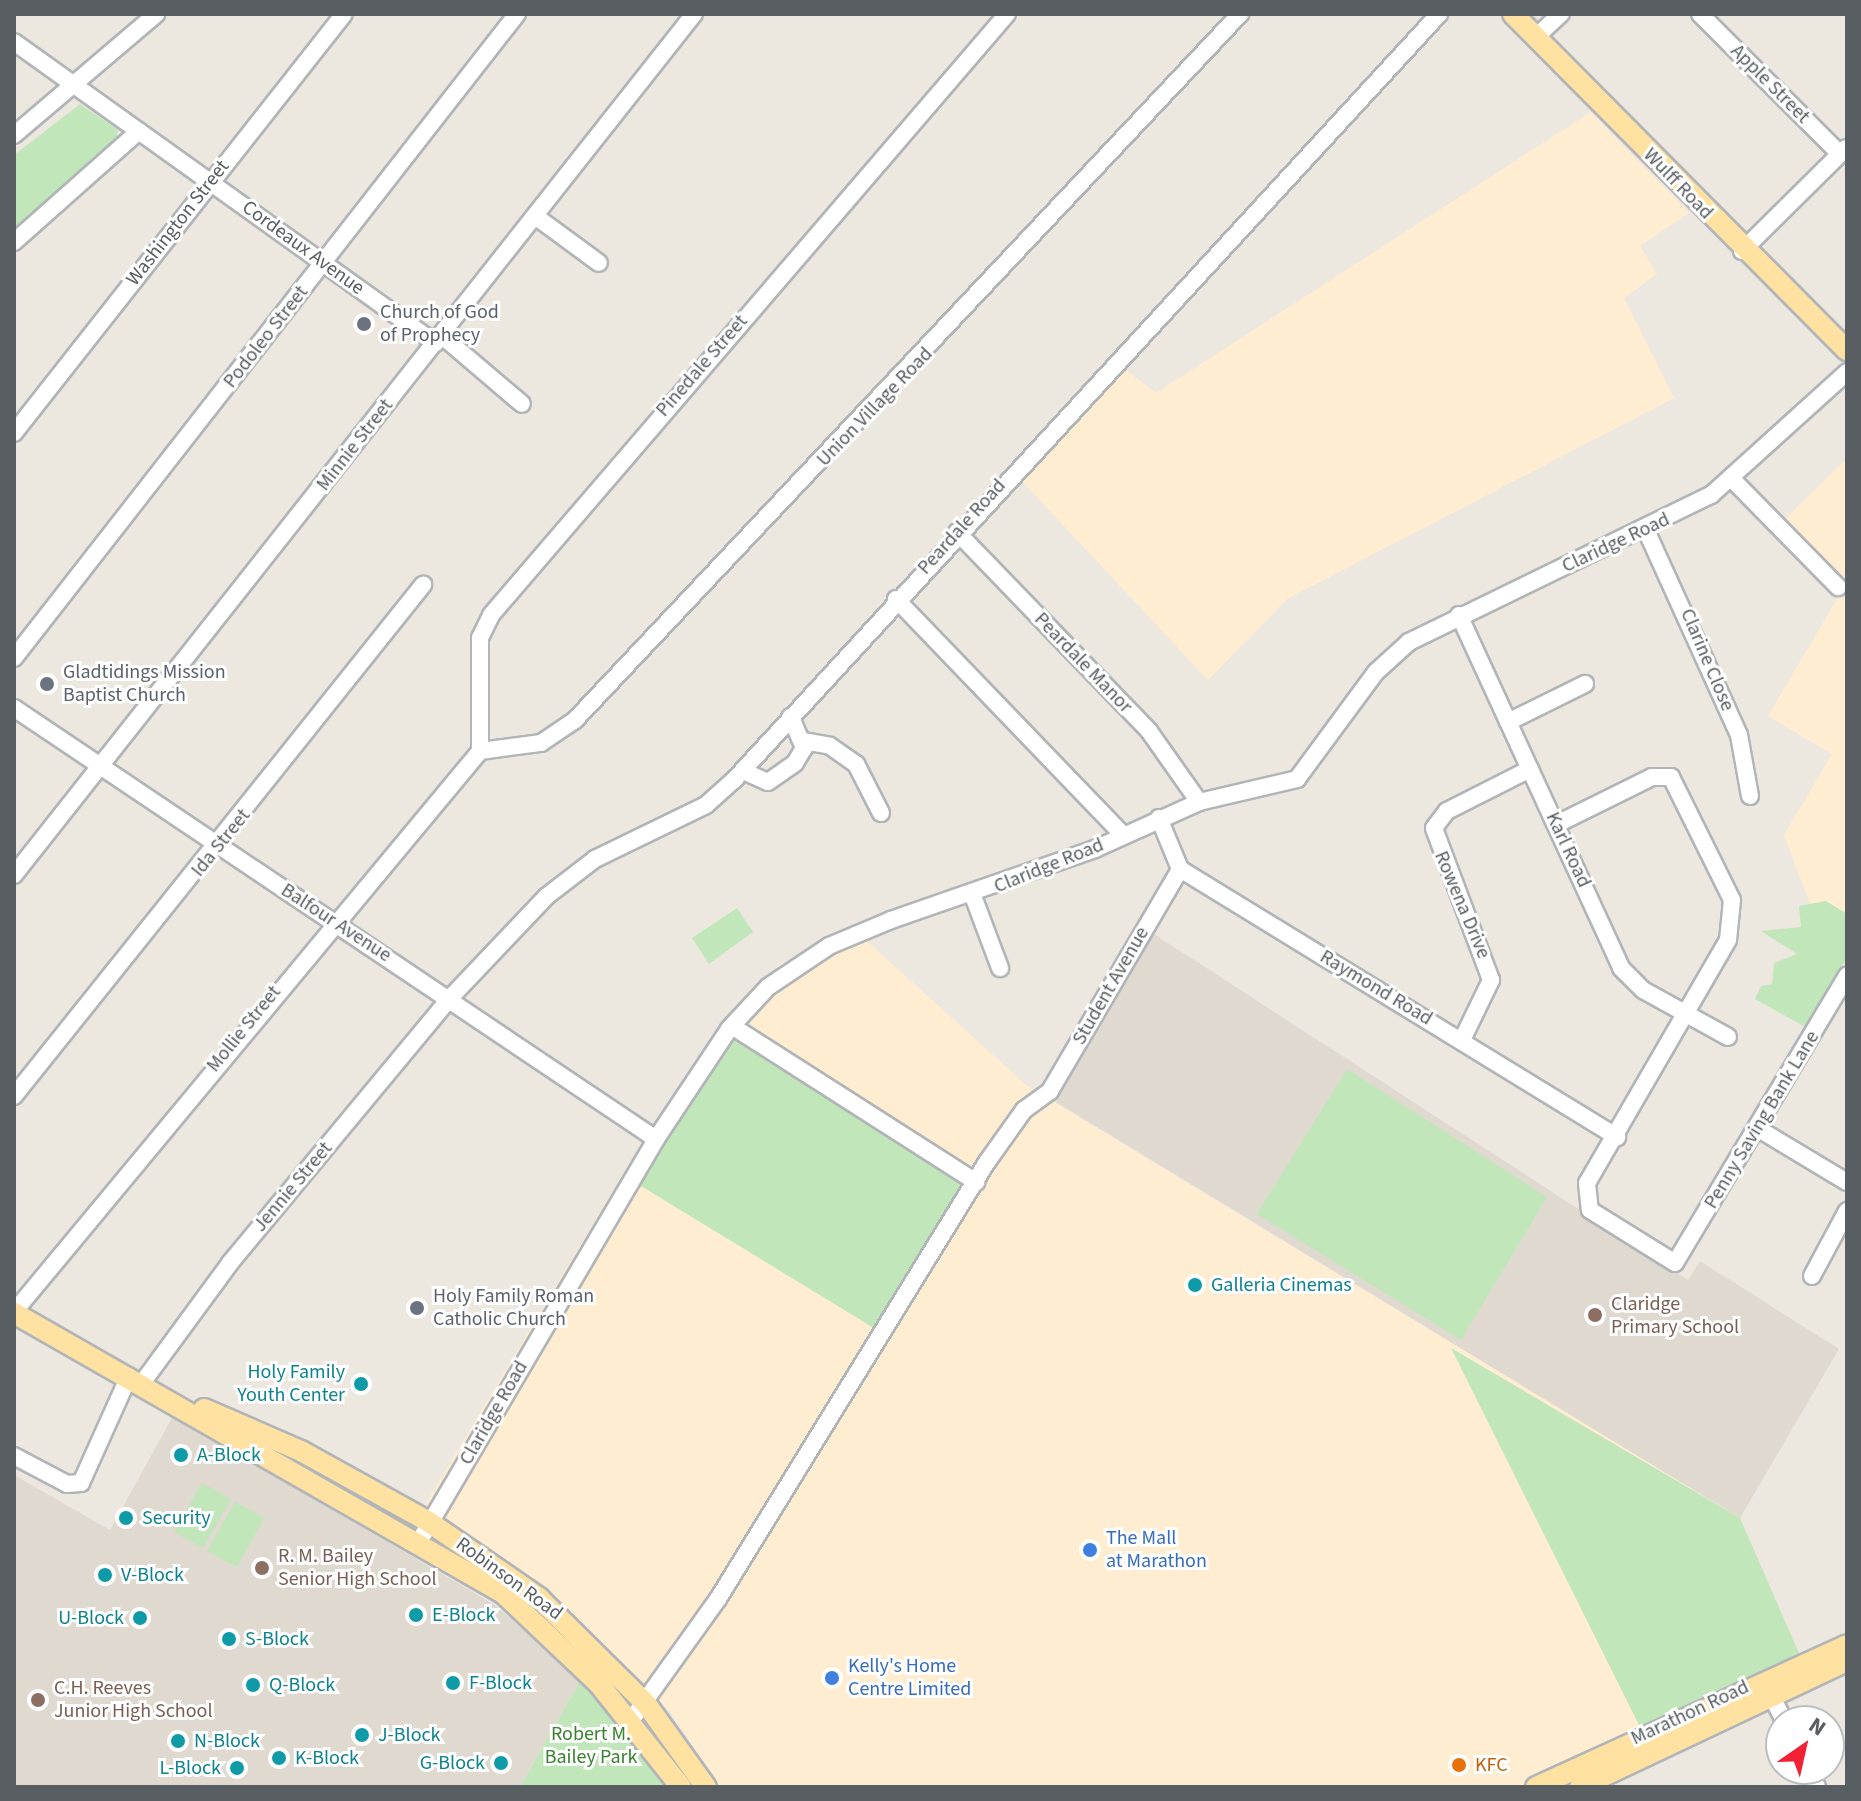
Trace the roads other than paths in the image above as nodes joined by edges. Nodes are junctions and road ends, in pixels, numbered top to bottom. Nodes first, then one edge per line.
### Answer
1 (156, 14) edge
2 (344, 14) edge
3 (517, 14) edge
4 (694, 14) edge
5 (1007, 14) edge
6 (1240, 14) edge
7 (1439, 14) edge
8 (1513, 14) edge
9 (1561, 14) edge
10 (1700, 14) edge
11 (1536, 37) junction
12 (14, 42) edge
13 (73, 84) junction
14 (139, 131) junction
15 (14, 135) edge
16 (1844, 151) edge
17 (212, 181) junction
18 (535, 216) junction
19 (14, 242) edge
20 (1742, 251) junction
21 (324, 263) junction
22 (599, 263) dead end
23 (438, 339) junction
24 (1847, 350) edge
25 (1847, 372) edge
26 (522, 404) dead end
27 (14, 433) edge
28 (1731, 478) junction
29 (1646, 530) junction
30 (957, 532) junction
31 (423, 585) dead end
32 (1838, 587) dead end
33 (896, 599) junction
34 (1459, 615) junction
35 (14, 658) edge
36 (1585, 684) dead end
37 (14, 708) edge
38 (791, 717) junction
39 (1508, 722) junction
40 (803, 741) junction
41 (480, 751) junction
42 (102, 766) junction
43 (1530, 769) junction
44 (743, 771) junction
45 (1750, 796) dead end
46 (1199, 802) junction
47 (881, 813) dead end
48 (1159, 818) junction
49 (1557, 824) junction
50 (1123, 835) junction
51 (220, 845) junction
52 (1180, 869) junction
53 (14, 875) edge
54 (973, 896) junction
55 (331, 922) junction
56 (1000, 968) dead end
57 (1847, 976) edge
58 (451, 997) junction
59 (1687, 1015) junction
60 (732, 1026) junction
61 (1728, 1037) dead end
62 (1462, 1040) junction
63 (14, 1096) edge
64 (1757, 1128) junction
65 (1617, 1137) junction
66 (656, 1139) junction
67 (952, 1160) junction
68 (987, 1162) junction
69 (976, 1182) junction
70 (1847, 1182) edge
71 (1847, 1211) edge
72 (1812, 1276) dead end
73 (14, 1312) edge
74 (136, 1379) junction
75 (14, 1456) edge
76 (424, 1531) junction
77 (1847, 1645) edge
78 (1847, 1661) edge
79 (1771, 1695) junction
80 (1776, 1705) edge
81 (639, 1712) junction
82 (681, 1787) edge
83 (706, 1787) edge
84 (1536, 1787) edge
85 (1580, 1787) edge

1 - 13 street
2 - 17 street, Washington Street
3 - 21 street, Podoleo Street
4 - 18 street, Minnie Street
5 - 41 street, Pinedale Street
6 - 41 street, Union Village Road
7 - 30 street, Peardale Road
8 - 11 main road, Wulff Road
9 - 11 street
10 - 16 street, Apple Street
11 - 20 main road, Wulff Road
12 - 13 street, Cordeaux Avenue
13 - 14 street, Cordeaux Avenue
13 - 15 street
14 - 17 street, Cordeaux Avenue
14 - 19 street
16 - 20 street
17 - 21 street, Cordeaux Avenue
17 - 27 street, Washington Street
18 - 22 street
18 - 23 street, Minnie Street
20 - 24 main road, Wulff Road
21 - 23 street, Cordeaux Avenue
21 - 35 street, Podoleo Street
23 - 26 street, Cordeaux Avenue
23 - 42 street, Minnie Street
25 - 28 street, Claridge Road
28 - 29 street, Claridge Road
28 - 32 street
29 - 34 street, Claridge Road
29 - 45 street, Clarine Close
30 - 33 street, Peardale Road
30 - 46 street, Peardale Manor
31 - 51 street, Ida Street
33 - 38 street, Peardale Road
33 - 50 street
34 - 39 street, Karl Road
34 - 46 street, Claridge Road
36 - 39 street
37 - 42 street, Balfour Avenue
38 - 40 street
38 - 44 street, Peardale Road
39 - 43 street, Karl Road
40 - 44 street
40 - 47 street
41 - 55 street, Mollie Street
42 - 51 street, Balfour Avenue
42 - 53 street, Minnie Street
43 - 49 street, Karl Road
43 - 62 street, Rowena Drive
44 - 58 street, Peardale Road
46 - 48 street, Claridge Road
48 - 50 street, Claridge Road
48 - 52 street
49 - 59 street, Karl Road
49 - 59 street
50 - 54 street, Claridge Road
51 - 55 street, Balfour Avenue
51 - 63 street, Ida Street
52 - 62 street, Raymond Road
52 - 68 street, Student Avenue
54 - 56 street
54 - 60 street, Claridge Road
55 - 58 street, Balfour Avenue
55 - 73 street, Mollie Street
57 - 64 street, Penny Saving Bank Lane
58 - 66 street, Balfour Avenue
58 - 74 street, Jennie Street
59 - 61 street, Karl Road
59 - 65 street
60 - 66 street, Claridge Road
60 - 67 street
62 - 65 street, Raymond Road
64 - 65 street, Penny Saving Bank Lane
64 - 70 street
66 - 76 street, Claridge Road
67 - 68 street
67 - 69 street
68 - 69 street, Student Avenue
69 - 81 street, Student Avenue
71 - 72 street
73 - 74 main road, Robinson Road
74 - 75 street, Jennie Street
74 - 76 main road, Robinson Road
76 - 81 main road, Robinson Road
77 - 84 main road, Marathon Road
78 - 79 main road, Marathon Road
79 - 80 street
79 - 85 main road, Marathon Road
81 - 82 main road, Robinson Road
81 - 83 main road, Robinson Road

